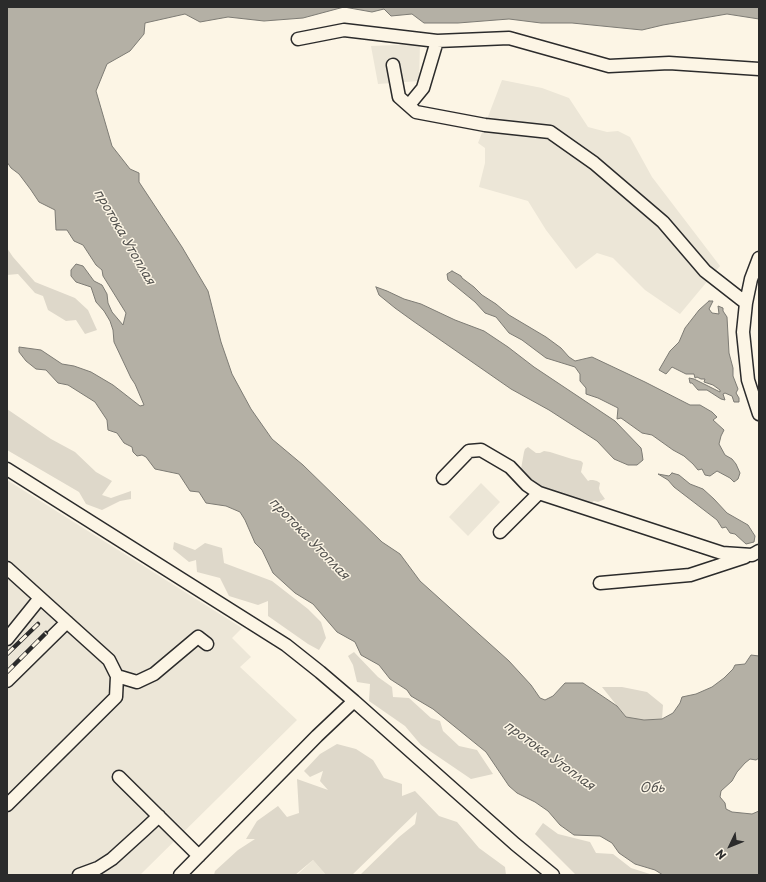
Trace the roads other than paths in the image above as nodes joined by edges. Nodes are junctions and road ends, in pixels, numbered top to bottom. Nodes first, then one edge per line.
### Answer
1 (298, 39) dead end
2 (437, 41) junction
3 (393, 65) dead end
4 (759, 69) edge
5 (409, 105) junction
6 (759, 258) edge
7 (746, 303) junction
8 (759, 414) edge
9 (7, 469) edge
10 (443, 478) dead end
11 (539, 494) junction
12 (500, 532) dead end
13 (755, 553) edge
14 (7, 568) edge
15 (600, 584) dead end
16 (40, 598) junction
17 (67, 622) junction
18 (7, 639) edge
19 (207, 644) dead end
20 (117, 676) junction
21 (7, 681) edge
22 (354, 701) junction
23 (120, 777) dead end
24 (7, 805) edge
25 (159, 816) junction
26 (199, 856) junction
27 (79, 875) edge
28 (180, 875) edge
29 (552, 875) edge

1 - 2 street
2 - 4 street
2 - 5 street
3 - 5 street
5 - 7 street
6 - 7 street
7 - 8 street
9 - 22 street
10 - 11 street
11 - 12 street
11 - 13 street
13 - 15 street
14 - 16 street
16 - 17 street
16 - 18 street
17 - 20 street
17 - 21 street
19 - 20 street
20 - 24 street
22 - 26 street
22 - 29 street
23 - 25 street
25 - 26 street
25 - 27 street
26 - 28 street

